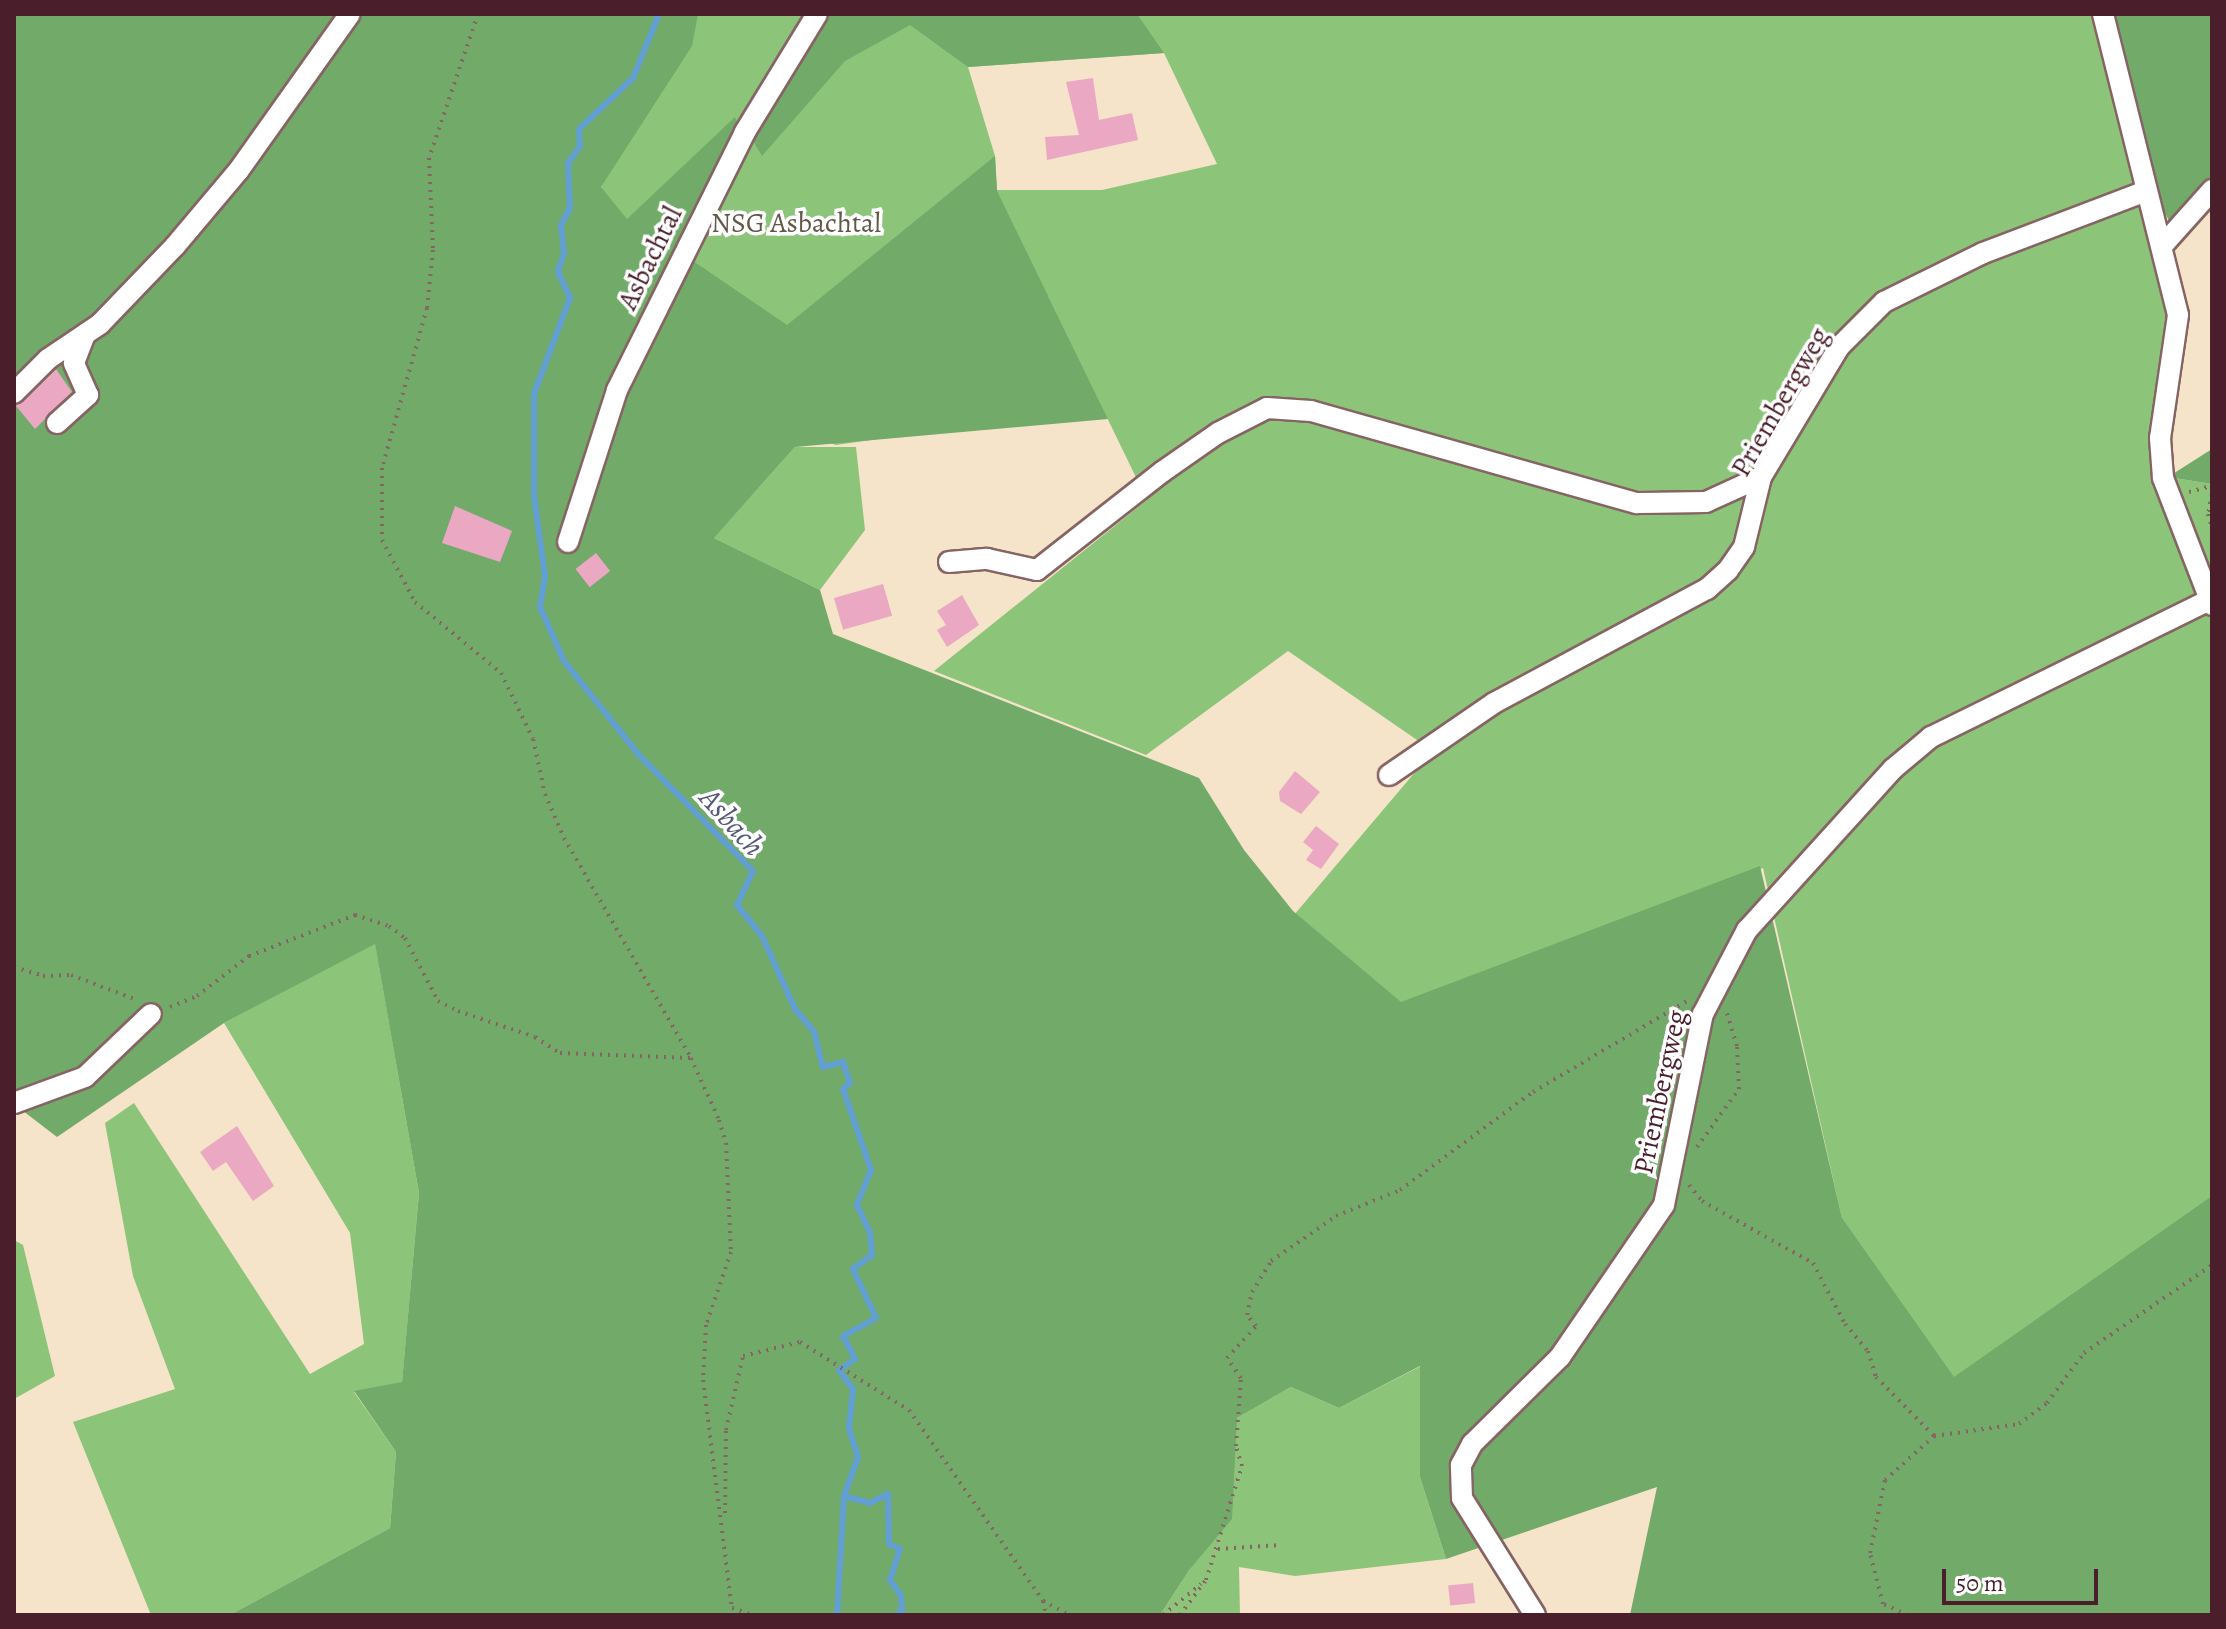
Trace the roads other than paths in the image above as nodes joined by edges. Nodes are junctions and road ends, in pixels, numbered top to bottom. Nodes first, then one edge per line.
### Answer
1 (350, 14) edge
2 (817, 14) edge
3 (2103, 14) edge
4 (2212, 190) edge
5 (2146, 191) junction
6 (2163, 245) junction
7 (85, 334) junction
8 (14, 393) edge
9 (57, 423) dead end
10 (1761, 477) junction
11 (568, 542) dead end
12 (949, 562) dead end
13 (2211, 603) edge
14 (1389, 775) dead end
15 (151, 1014) road end
16 (14, 1103) edge
17 (1535, 1615) edge

1 - 7 street
2 - 11 street, Asbachtal
3 - 5 street, Priembergweg
4 - 6 street
5 - 6 street, Priembergweg
5 - 10 street, Priembergweg
6 - 13 street, Priembergweg
7 - 8 street
7 - 9 street
10 - 12 street
10 - 14 street, Priembergweg
13 - 17 street, Priembergweg
15 - 16 street

